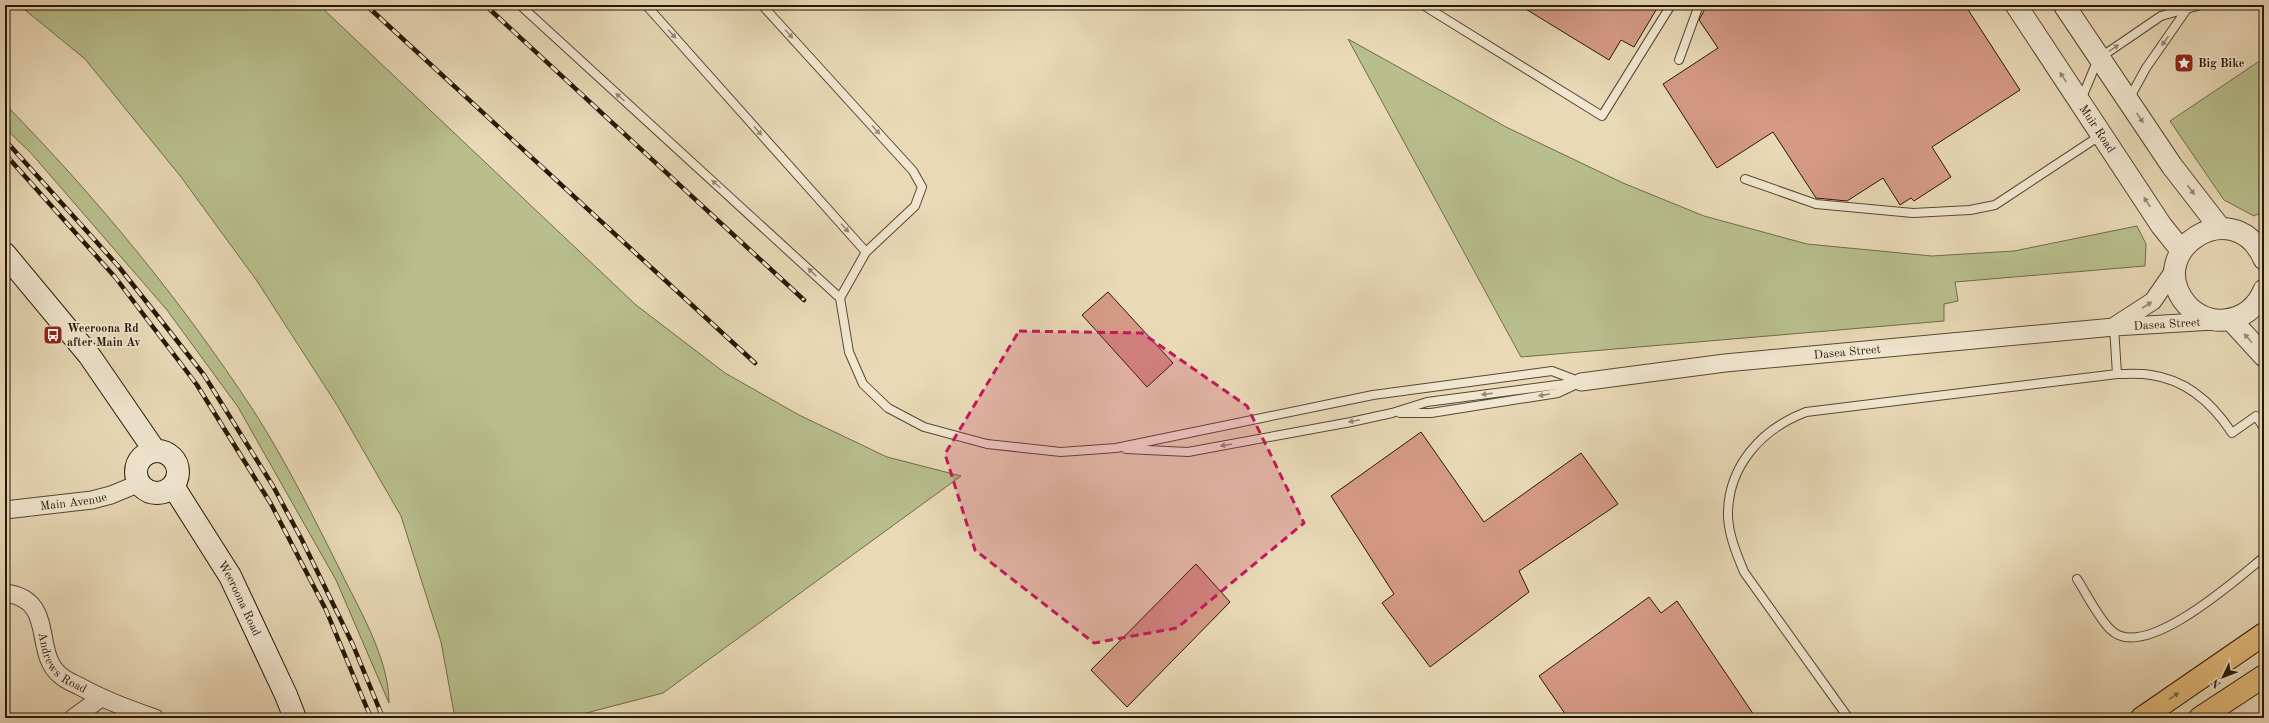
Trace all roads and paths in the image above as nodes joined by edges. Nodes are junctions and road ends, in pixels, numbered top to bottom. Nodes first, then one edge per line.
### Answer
1 (520, 5) edge
2 (646, 5) edge
3 (762, 5) edge
4 (1423, 5) edge
5 (1671, 5) edge
6 (1699, 5) edge
7 (2016, 5) edge
8 (2064, 5) edge
9 (2201, 5) edge
10 (2187, 9) junction
11 (2098, 59) junction
12 (1679, 60) dead end
13 (2128, 100) junction
14 (2080, 102) junction
15 (2102, 135) junction
16 (1745, 179) dead end
17 (2215, 222) junction
18 (866, 252) junction
19 (2263, 252) edge
20 (5, 254) edge
21 (2178, 259) junction
22 (2264, 290) edge
23 (840, 298) junction
24 (2226, 320) junction
25 (2114, 326) junction
26 (2264, 356) edge
27 (2117, 374) junction
28 (1581, 382) junction
29 (1392, 413) junction
30 (2264, 428) edge
31 (1116, 448) junction
32 (155, 451) junction
33 (140, 483) junction
34 (173, 486) junction
35 (5, 510) edge
36 (2264, 557) edge
37 (2077, 579) dead end
38 (5, 593) edge
39 (2264, 634) edge
40 (2264, 676) edge
41 (101, 698) junction
42 (145, 716) edge
43 (1847, 716) dead end
44 (73, 718) edge
45 (295, 718) edge
46 (2142, 718) edge
47 (2200, 718) edge

23 -> 1 lane
2 -> 18 lane
3 -> 18 lane
4 - 5 lane
6 - 12 lane
14 -> 7 street, Muir Road
8 - 11 street
9 - 10 lane
11 -> 10 lane
10 -> 13 lane
11 - 13 street
11 - 14 lane
13 -> 17 street
14 - 15 street, Muir Road
15 - 16 lane
21 -> 15 street, Muir Road
17 - 19 street
17 - 21 street
18 - 23 lane
20 - 32 main road
21 - 24 street
25 -> 21 street, Dasea Street
22 - 24 street
23 - 31 lane
24 - 25 street, Dasea Street
26 -> 24 street
25 - 27 lane
25 - 28 street, Dasea Street
27 - 30 lane
27 - 43 lane
28 -> 29 lane
28 -> 29 lane
28 - 31 lane
29 -> 31 lane
32 - 33 main road
32 - 34 main road
33 - 34 main road
33 - 35 street, Main Avenue
34 - 45 main road, Weeroona Road
36 - 37 lane
38 - 41 street, Andrews Road
46 -> 39 highway
40 - 47 highway
41 - 42 street, Andrews Road
41 - 44 street

